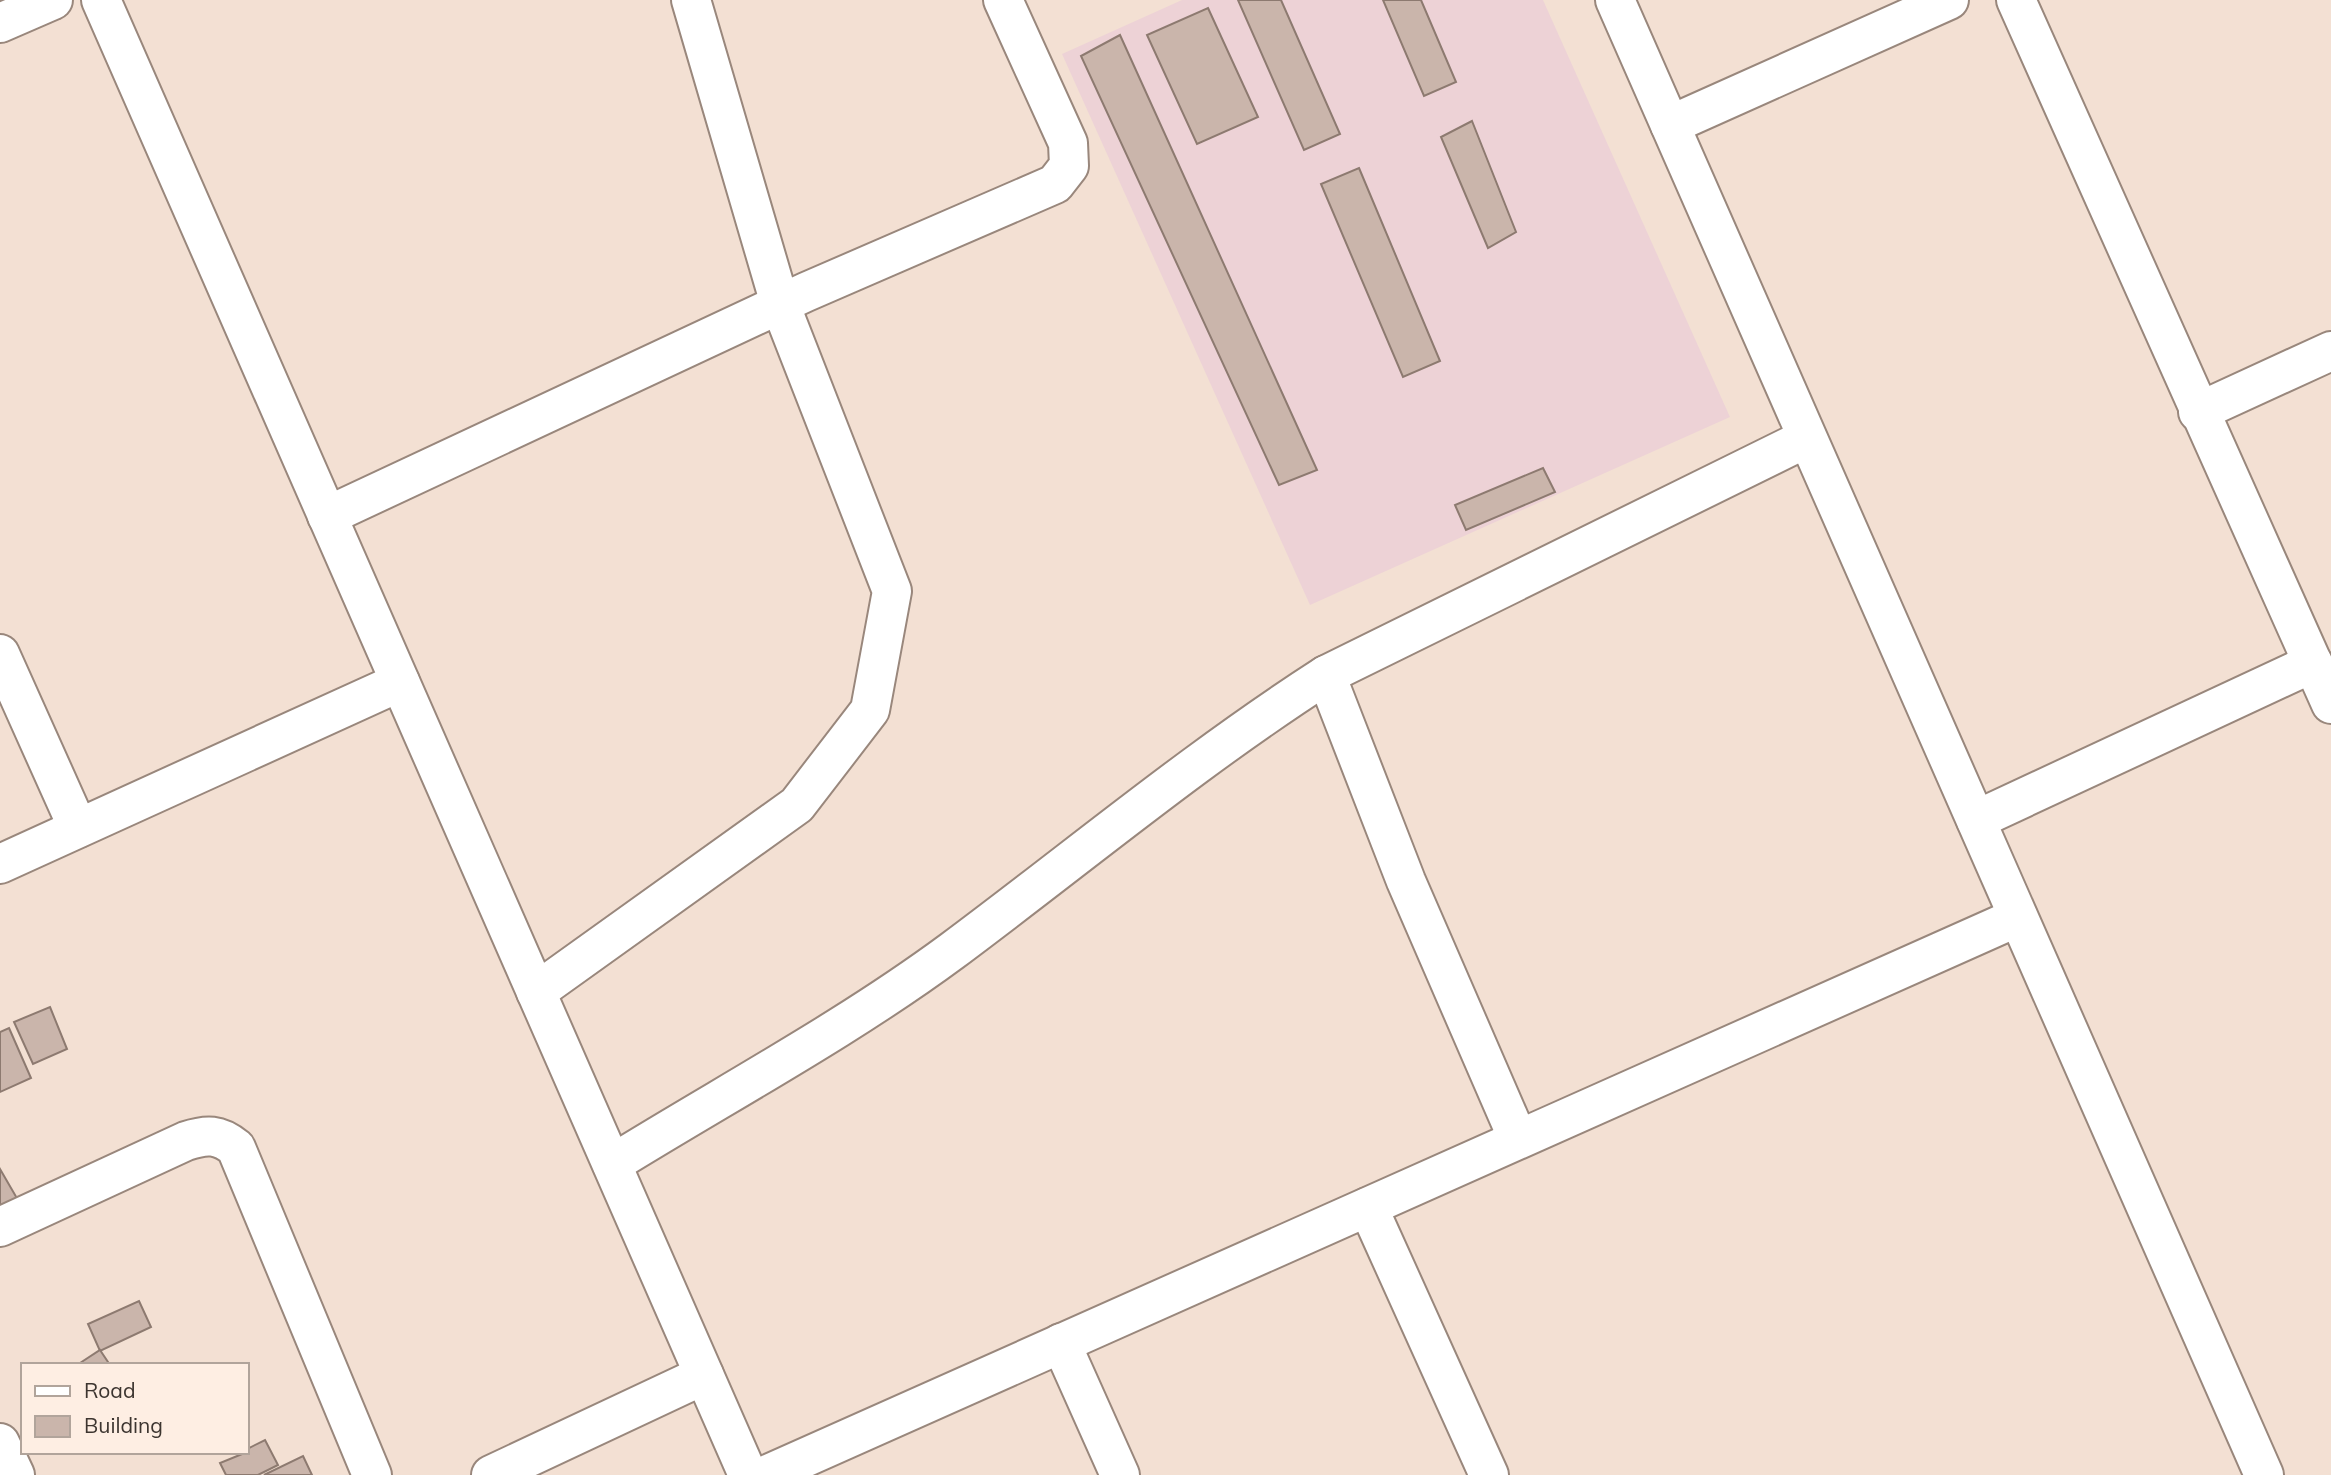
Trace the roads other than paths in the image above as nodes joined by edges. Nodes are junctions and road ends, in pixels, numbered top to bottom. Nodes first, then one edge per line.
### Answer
1 (53, 0) edge
2 (100, 0) edge
3 (691, 0) edge
4 (1003, 0) edge
5 (1615, 0) edge
6 (1949, 0) edge
7 (2016, 0) edge
8 (0, 23) edge
9 (1670, 125) junction
10 (780, 304) junction
11 (2331, 351) edge
12 (2198, 412) junction
13 (1807, 438) junction
14 (327, 516) junction
15 (0, 654) edge
16 (2313, 663) junction
17 (1326, 675) junction
18 (400, 682) junction
19 (2331, 704) edge
20 (1976, 820) junction
21 (78, 828) junction
22 (0, 864) edge
23 (2018, 917) junction
24 (536, 992) junction
25 (1518, 1139) junction
26 (612, 1164) junction
27 (1368, 1207) junction
28 (0, 1227) edge
29 (1061, 1343) junction
30 (704, 1375) junction
31 (0, 1443) edge
32 (15, 1475) edge
33 (372, 1475) edge
34 (491, 1475) edge
35 (748, 1475) edge
36 (766, 1475) edge
37 (1120, 1475) edge
38 (1489, 1475) edge
39 (2264, 1475) edge

1 - 8 street
2 - 14 street
3 - 10 street
4 - 10 street
5 - 9 street
6 - 9 street
7 - 12 street
9 - 13 street
10 - 14 street
10 - 24 street
11 - 12 street
12 - 16 street
13 - 17 street
13 - 20 street
14 - 18 street
15 - 21 street
16 - 19 street
16 - 20 street
17 - 25 street
17 - 26 street
18 - 21 street
18 - 24 street
20 - 23 street
21 - 22 street
23 - 25 street
23 - 39 street
24 - 26 street
25 - 27 street
26 - 30 street
27 - 29 street
27 - 38 street
28 - 33 street
29 - 36 street
29 - 37 street
30 - 34 street
30 - 35 street
31 - 32 street

